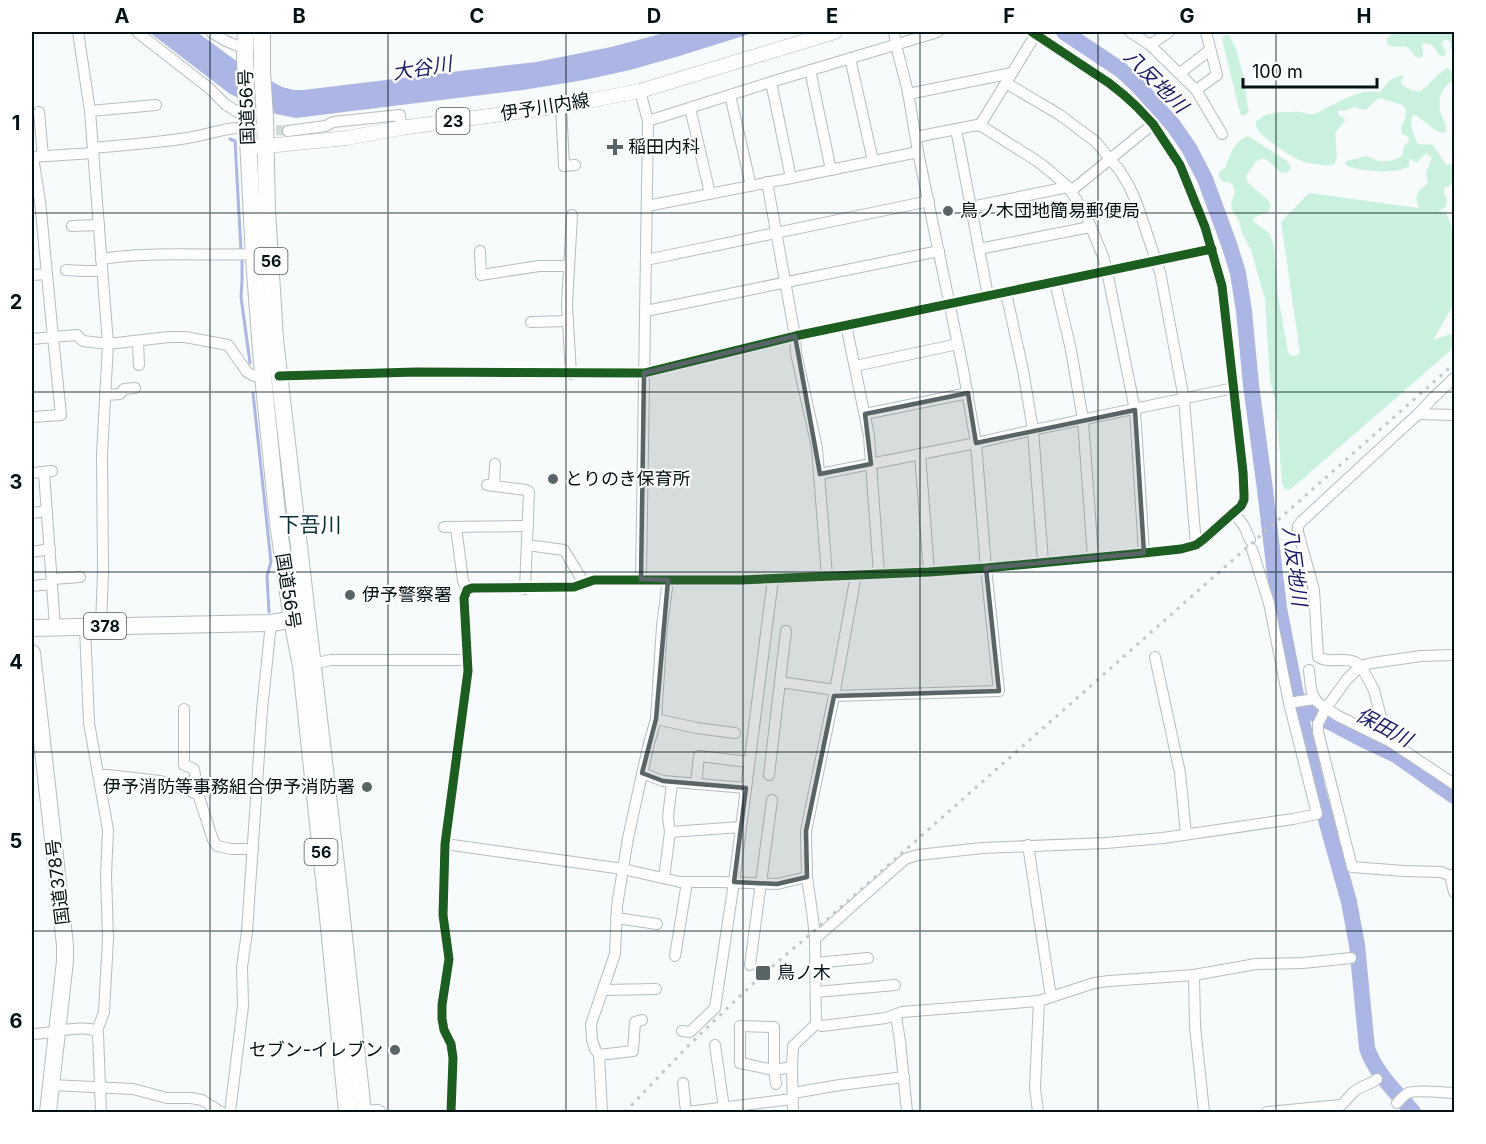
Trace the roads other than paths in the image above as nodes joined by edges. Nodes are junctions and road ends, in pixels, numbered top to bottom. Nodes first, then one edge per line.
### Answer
1 (78, 32) edge
2 (137, 32) edge
3 (211, 32) edge
4 (246, 32) edge
5 (262, 32) edge
6 (835, 32) edge
7 (894, 32) edge
8 (938, 32) edge
9 (1130, 32) edge
10 (1169, 32) edge
11 (1206, 32) edge
12 (1034, 33) edge
13 (896, 45) junction
14 (1150, 45) junction
15 (1210, 50) junction
16 (245, 52) junction
17 (850, 58) junction
18 (810, 70) junction
19 (1180, 73) junction
20 (1009, 78) junction
21 (771, 82) junction
22 (1196, 90) junction
23 (640, 91) junction
24 (908, 94) junction
25 (730, 95) junction
26 (156, 105) dead end
27 (561, 106) junction
28 (690, 108) junction
29 (90, 111) junction
30 (43, 118) dead end
31 (244, 118) junction
32 (648, 121) junction
33 (1153, 124) junction
34 (980, 125) junction
35 (401, 128) junction
36 (956, 129) junction
37 (288, 131) tunnel mouth
38 (1222, 134) dead end
39 (261, 136) junction
40 (916, 137) junction
41 (93, 151) junction
42 (918, 152) junction
43 (36, 157) edge
44 (1110, 158) junction
45 (873, 161) junction
46 (575, 165) dead end
47 (831, 170) junction
48 (791, 178) junction
49 (767, 183) junction
50 (751, 186) junction
51 (1069, 189) junction
52 (710, 194) junction
53 (928, 201) junction
54 (647, 206) junction
55 (971, 207) junction
56 (572, 215) dead end
57 (99, 225) junction
58 (72, 226) dead end
59 (1090, 227) junction
60 (776, 234) junction
61 (979, 249) junction
62 (1212, 249) junction
63 (480, 251) dead end
64 (939, 251) junction
65 (254, 254) junction
66 (101, 259) junction
67 (646, 260) junction
68 (1158, 261) junction
69 (569, 266) junction
70 (66, 270) dead end
71 (102, 271) junction
72 (1107, 271) junction
73 (32, 274) edge
74 (47, 274) junction
75 (785, 282) junction
76 (1055, 282) junction
77 (1006, 293) junction
78 (988, 296) junction
79 (949, 303) junction
80 (646, 311) junction
81 (568, 321) junction
82 (531, 322) dead end
83 (846, 326) junction
84 (795, 336) junction
85 (53, 337) junction
86 (32, 339) edge
87 (138, 340) junction
88 (108, 344) junction
89 (958, 345) junction
90 (139, 365) dead end
91 (855, 366) junction
92 (644, 373) junction
93 (571, 374) junction
94 (271, 376) junction
95 (1455, 378) edge
96 (135, 388) dead end
97 (1234, 388) junction
98 (968, 393) junction
99 (105, 395) junction
100 (1184, 399) junction
101 (1135, 410) junction
102 (865, 414) junction
103 (1418, 414) junction
104 (1455, 415) edge
105 (32, 417) edge
106 (1083, 420) junction
107 (1033, 430) junction
108 (976, 443) junction
109 (920, 454) junction
110 (495, 464) dead end
111 (871, 464) junction
112 (32, 473) edge
113 (820, 474) junction
114 (47, 511) junction
115 (32, 513) edge
116 (1234, 513) junction
117 (528, 526) junction
118 (444, 527) dead end
119 (456, 527) junction
120 (1196, 544) junction
121 (527, 545) junction
122 (50, 549) junction
123 (32, 552) edge
124 (1144, 553) junction
125 (1093, 557) junction
126 (1043, 562) junction
127 (986, 568) junction
128 (929, 572) junction
129 (879, 574) junction
130 (856, 575) junction
131 (828, 576) junction
132 (80, 577) dead end
133 (641, 579) junction
134 (773, 579) junction
135 (668, 580) junction
136 (52, 582) junction
137 (584, 583) junction
138 (32, 586) edge
139 (525, 589) junction
140 (467, 590) junction
141 (299, 618) junction
142 (271, 623) junction
143 (56, 627) junction
144 (93, 627) junction
145 (32, 628) edge
146 (786, 631) dead end
147 (32, 652) edge
148 (1455, 655) edge
149 (1155, 657) dead end
150 (468, 660) junction
151 (307, 666) junction
152 (1361, 666) junction
153 (1309, 670) dead end
154 (780, 682) junction
155 (834, 693) junction
156 (1310, 700) junction
157 (1291, 703) junction
158 (1326, 708) junction
159 (184, 709) dead end
160 (656, 719) junction
161 (735, 733) dead end
162 (1391, 742) junction
163 (749, 762) junction
164 (642, 773) junction
165 (99, 775) junction
166 (769, 775) dead end
167 (672, 783) junction
168 (696, 784) junction
169 (1455, 784) edge
170 (746, 788) junction
171 (198, 794) junction
172 (772, 800) dead end
173 (741, 827) junction
174 (670, 832) junction
175 (1186, 834) junction
176 (444, 844) junction
177 (1028, 845) junction
178 (253, 849) junction
179 (623, 869) junction
180 (1454, 875) edge
181 (807, 877) junction
182 (664, 878) junction
183 (687, 882) junction
184 (734, 882) junction
185 (762, 883) junction
186 (1455, 892) edge
187 (616, 918) junction
188 (657, 924) dead end
189 (814, 939) junction
190 (675, 956) dead end
191 (868, 958) dead end
192 (1351, 958) dead end
193 (815, 963) junction
194 (750, 965) dead end
195 (1194, 975) junction
196 (895, 985) dead end
197 (656, 989) dead end
198 (603, 990) junction
199 (816, 992) junction
200 (1051, 997) junction
201 (1039, 1000) junction
202 (896, 1016) junction
203 (642, 1020) dead end
204 (816, 1024) junction
205 (97, 1031) junction
206 (682, 1031) dead end
207 (57, 1032) junction
208 (32, 1035) edge
209 (715, 1045) dead end
210 (599, 1054) junction
211 (792, 1067) junction
212 (774, 1070) junction
213 (904, 1077) junction
214 (1377, 1079) dead end
215 (683, 1083) dead end
216 (776, 1084) dead end
217 (52, 1085) junction
218 (101, 1087) junction
219 (1455, 1094) edge
220 (793, 1096) junction
221 (1400, 1100) dead end
222 (724, 1108) junction
223 (706, 1111) edge
224 (1291, 1111) edge
225 (352, 1112) edge
226 (48, 1113) edge
227 (100, 1113) edge
228 (221, 1113) edge
229 (230, 1113) edge
230 (381, 1113) edge
231 (451, 1113) edge
232 (602, 1113) edge
233 (687, 1113) edge
234 (793, 1113) edge
235 (907, 1113) edge
236 (1038, 1113) edge
237 (1204, 1113) edge
238 (1267, 1113) edge

1 - 29 street
2 - 31 street
3 - 16 street
4 - 16 highway, 国道56号 / 56
5 - 39 highway, 国道56号 / 56
6 - 23 main road, 伊予川内線 / 23
7 - 13 street
8 - 13 street
9 - 14 street
10 - 14 street
11 - 15 street
12 - 20 street
12 - 33 street
13 - 17 street
13 - 24 street
14 - 19 street
15 - 19 street
15 - 22 street
16 - 31 highway, 国道56号 / 56
17 - 18 street
17 - 45 street
18 - 21 street
18 - 47 street
19 - 22 street
20 - 24 street
20 - 34 street
20 - 44 street
21 - 25 street
21 - 48 street
22 - 38 street
23 - 27 main road, 伊予川内線 / 23
23 - 32 street
24 - 40 street
25 - 28 street
25 - 50 street
26 - 29 street
27 - 35 main road, 伊予川内線 / 23
27 - 46 street
28 - 32 street
28 - 52 street
29 - 41 street
30 - 43 street
31 - 39 highway, 国道56号 / 56
31 - 39 street
31 - 41 street
32 - 54 street
33 - 44 street
33 - 62 street
34 - 36 street
34 - 51 street
35 - 37 street
35 - 39 main road, 伊予川内線 / 23
36 - 40 street
36 - 55 street
39 - 65 highway, 国道56号 / 56
39 - 94 highway, 国道56号 / 56
40 - 42 street
41 - 43 street
41 - 57 street
42 - 45 street
42 - 53 street
43 - 74 street
44 - 51 street
44 - 68 street
45 - 47 street
47 - 48 street
48 - 49 street
49 - 50 street
49 - 60 street
50 - 52 street
51 - 55 street
51 - 59 street
52 - 54 street
53 - 60 street
53 - 64 street
54 - 67 street
55 - 61 street
56 - 69 street
57 - 58 street
57 - 66 street
59 - 61 street
59 - 72 street
60 - 67 street
60 - 75 street
61 - 78 street
62 - 68 street
62 - 97 street
63 - 69 street
64 - 75 street
64 - 79 street
65 - 66 street
65 - 94 highway, 国道56号 / 56
66 - 71 street
67 - 80 street
68 - 72 street
68 - 100 street
69 - 81 street
70 - 71 street
71 - 88 street
72 - 76 street
72 - 101 street
73 - 74 street
74 - 85 street
75 - 80 street
75 - 84 street
76 - 77 street
76 - 106 street
77 - 78 street
77 - 107 street
78 - 79 street
79 - 83 street
79 - 89 street
80 - 92 street
81 - 82 street
81 - 93 street
83 - 84 street
83 - 91 street
84 - 92 street
84 - 113 street
85 - 86 street
85 - 88 street
85 - 105 street
87 - 88 street
87 - 90 street
87 - 94 street
88 - 99 street
89 - 91 street
89 - 98 street
91 - 102 street
92 - 93 street
92 - 133 street
93 - 94 street
94 - 141 highway, 国道56号 / 56
95 - 103 street
96 - 99 street
97 - 100 street
97 - 116 street
98 - 102 street
98 - 108 street
99 - 144 street
100 - 101 street
100 - 120 street
101 - 106 street
101 - 124 street
102 - 111 street
103 - 104 street
103 - 152 street
106 - 107 street
106 - 125 street
107 - 108 street
107 - 126 street
108 - 109 street
108 - 127 street
109 - 111 street
109 - 128 street
110 - 117 street
111 - 113 street
111 - 129 street
112 - 114 street
113 - 131 street
114 - 115 street
114 - 122 street
116 - 120 street
116 - 157 street
117 - 119 street
117 - 121 street
118 - 119 street
119 - 140 street
120 - 124 street
121 - 137 street
121 - 139 street
122 - 123 street
122 - 136 street
124 - 125 street
125 - 126 street
126 - 127 street
127 - 128 street
127 - 155 street
128 - 129 street
129 - 130 street
130 - 131 street
130 - 155 street
131 - 134 street
132 - 136 street
133 - 135 street
133 - 137 street
134 - 135 street
134 - 163 street
135 - 160 street
136 - 138 street
136 - 143 street
137 - 139 street
139 - 140 street
140 - 150 street
141 - 142 highway, 378
141 - 151 highway, 国道56号 / 56
142 - 144 highway, 378
142 - 178 street
143 - 144 highway, 378
143 - 145 highway, 378
144 - 165 street
146 - 154 street
147 - 207 highway, 国道378号
148 - 152 street
149 - 175 street
150 - 151 street
150 - 176 street
151 - 225 highway, 国道56号 / 56
152 - 158 street
152 - 162 street
153 - 156 street
154 - 155 street
154 - 166 street
155 - 181 street
156 - 157 street
156 - 158 street
157 - 175 street
158 - 162 street
158 - 180 street
159 - 171 street
160 - 161 street
160 - 164 street
162 - 169 street
163 - 168 street
163 - 170 street
164 - 167 street
164 - 179 street
165 - 171 street
165 - 205 street
167 - 168 street
167 - 174 street
168 - 170 street
170 - 173 street
171 - 178 street
172 - 185 street
173 - 174 street
173 - 184 street
174 - 182 street
175 - 177 street
176 - 179 street
176 - 231 street
177 - 189 street
177 - 200 street
178 - 229 street
179 - 182 street
179 - 187 street
180 - 186 street
181 - 185 street
181 - 189 street
182 - 183 street
183 - 184 street
183 - 190 street
184 - 185 street
184 - 206 street
185 - 194 street
187 - 188 street
187 - 198 street
189 - 193 street
191 - 193 street
192 - 195 street
193 - 199 street
195 - 200 street
195 - 237 street
196 - 199 street
197 - 198 street
198 - 210 street
199 - 204 street
200 - 201 street
201 - 202 street
201 - 236 street
202 - 204 street
202 - 213 street
203 - 210 street
204 - 211 street
205 - 207 street
205 - 218 street
207 - 208 street
207 - 217 highway, 国道378号
209 - 222 street
210 - 232 street
211 - 212 street
211 - 220 street
212 - 212 street
212 - 216 street
213 - 220 street
213 - 235 street
214 - 224 street
215 - 233 street
217 - 218 street
217 - 226 highway, 国道378号
218 - 227 street
218 - 228 street
219 - 221 street
220 - 222 street
220 - 234 street
222 - 223 street
223 - 233 street
224 - 238 street
225 - 230 street

